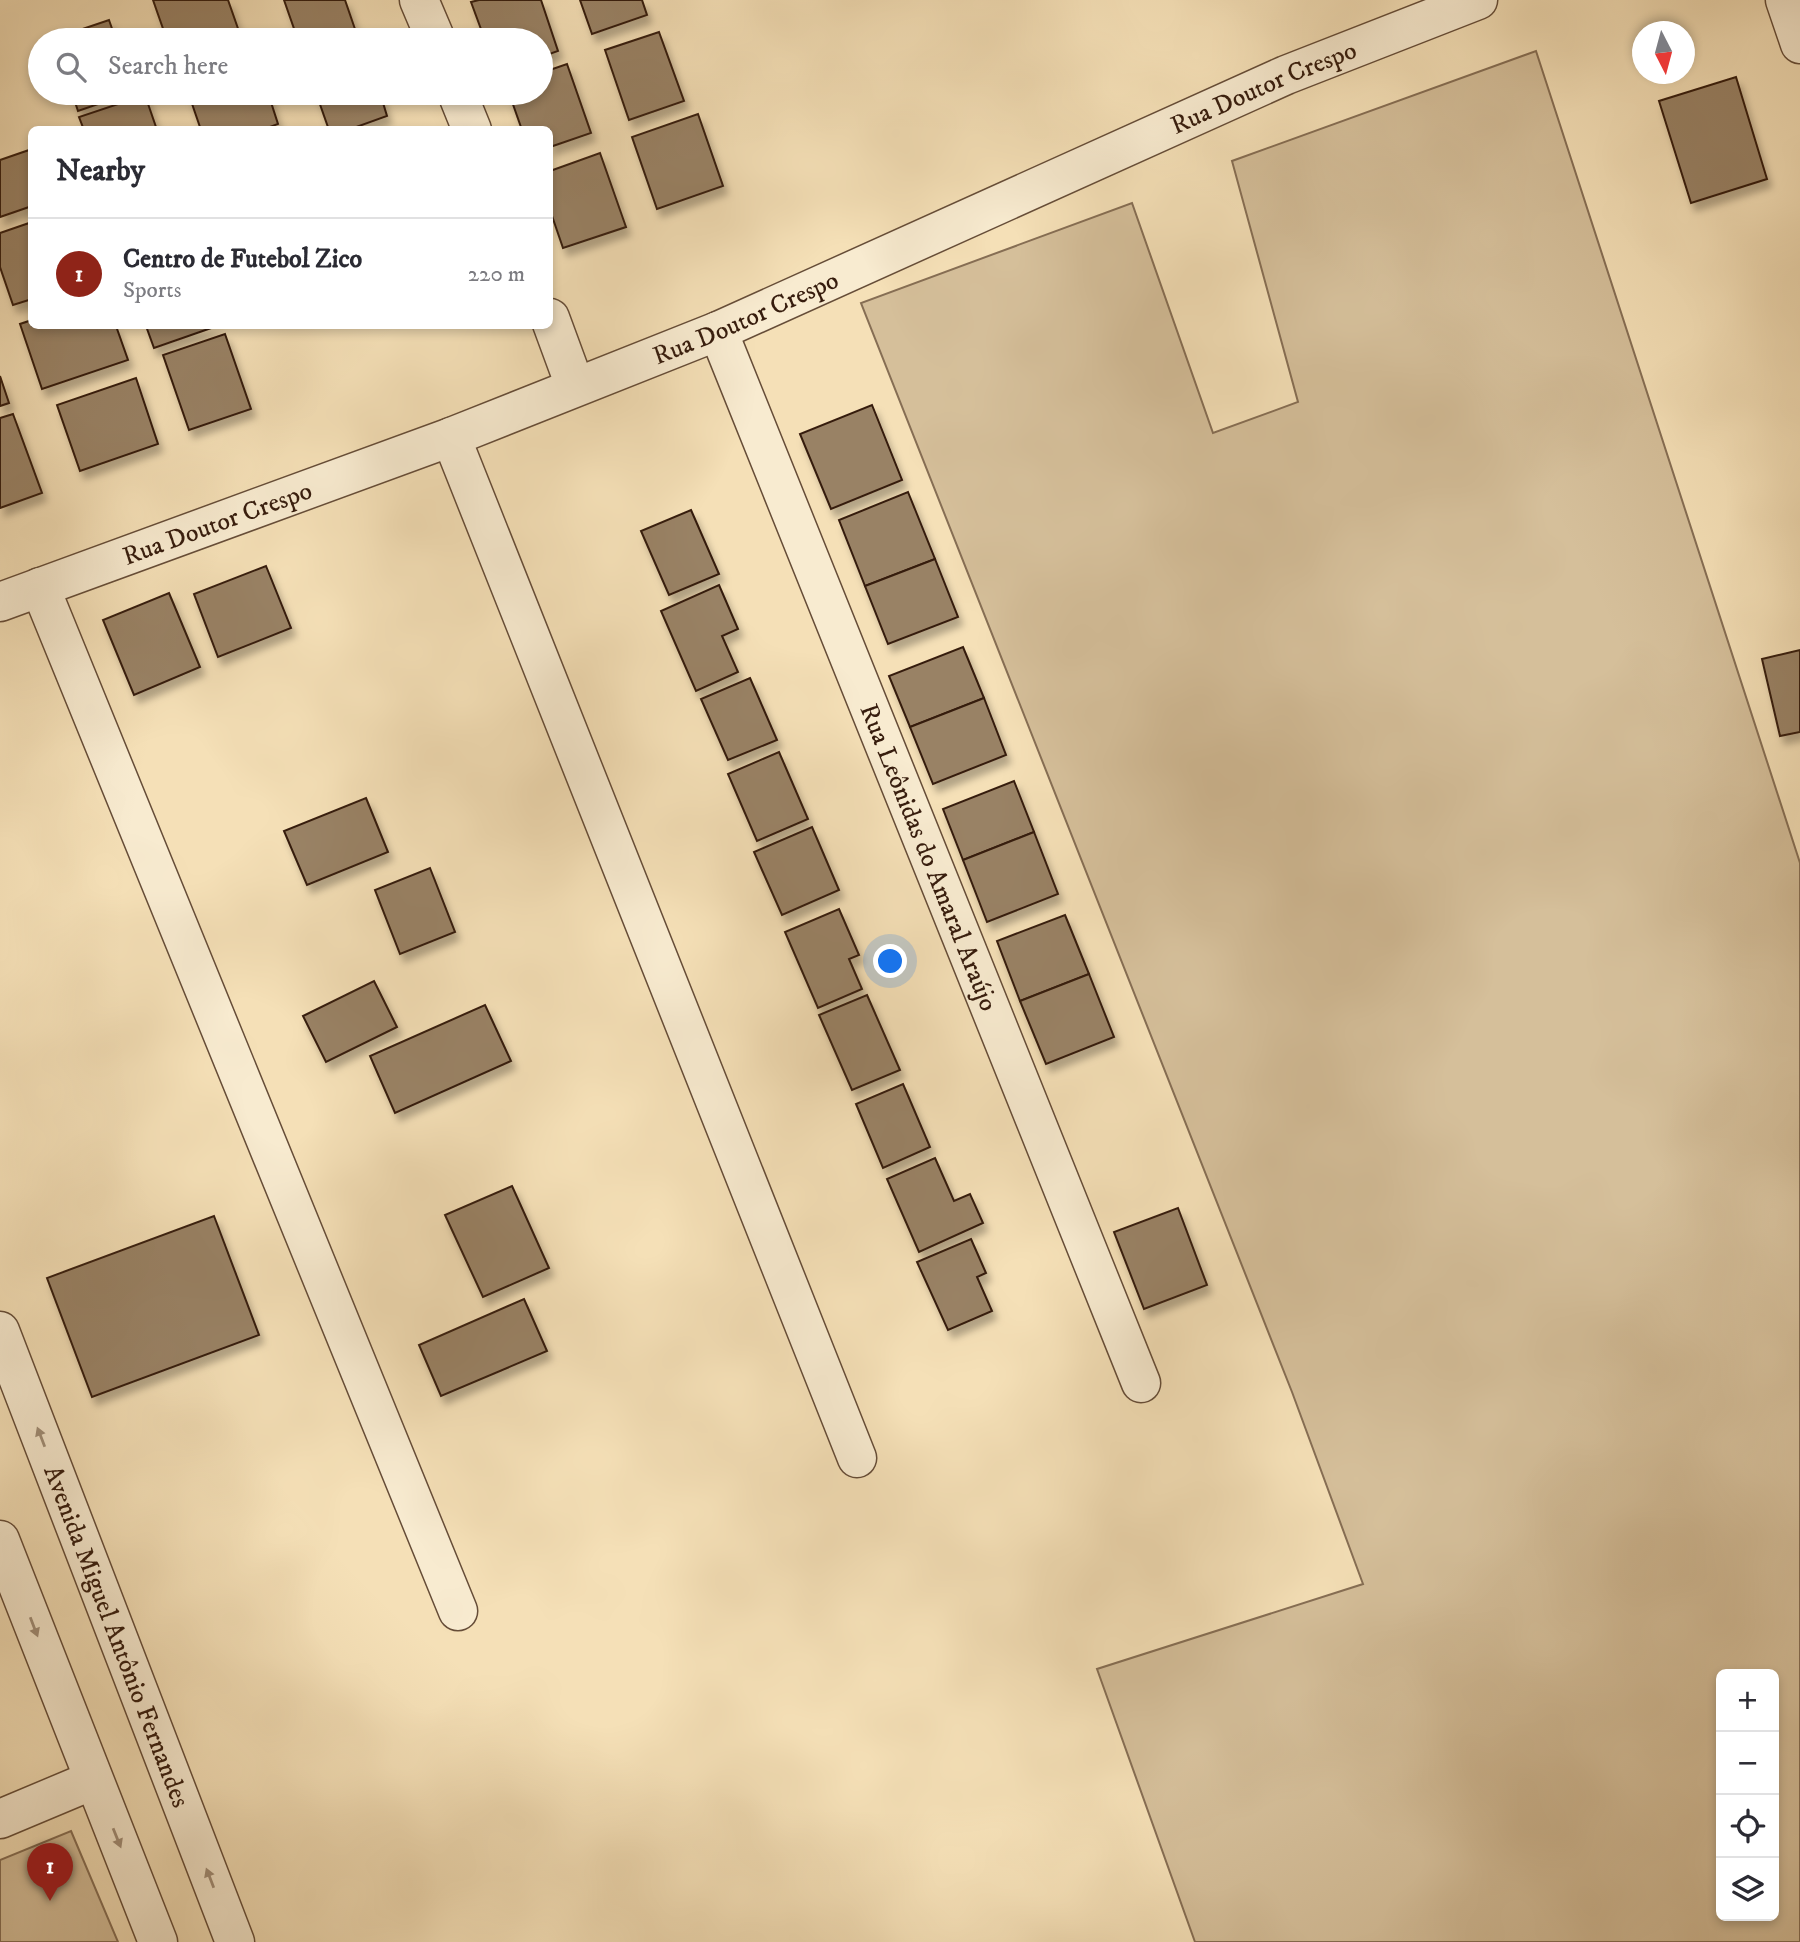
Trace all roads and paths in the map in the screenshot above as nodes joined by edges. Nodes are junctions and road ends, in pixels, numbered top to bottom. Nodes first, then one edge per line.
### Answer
1 (419, 0) edge
2 (1478, 0) edge
3 (1785, 0) edge
4 (431, 28) edge
5 (1800, 44) edge
6 (462, 105) edge
7 (470, 126) edge
8 (553, 326) edge
9 (718, 331) junction
10 (575, 386) junction
11 (451, 437) junction
12 (40, 587) junction
13 (0, 602) edge
14 (0, 1331) edge
15 (1141, 1383) dead end
16 (857, 1458) dead end
17 (0, 1540) edge
18 (458, 1611) dead end
19 (93, 1780) junction
20 (0, 1819) edge
21 (159, 1942) edge
22 (235, 1942) edge

1 - 4 street
2 - 9 street, Rua Doutor Crespo
3 - 5 street
6 - 7 street
8 - 10 street
9 - 10 street, Rua Doutor Crespo
9 - 15 street, Rua Leônidas do Amaral Araújo
10 - 11 street, Rua Doutor Crespo
11 - 12 street, Rua Doutor Crespo
11 - 16 street
12 - 13 street, Rua Doutor Crespo
12 - 18 street
22 -> 14 street, Avenida Miguel Antônio Fernandes
17 -> 19 street
19 - 20 street
19 -> 21 street

